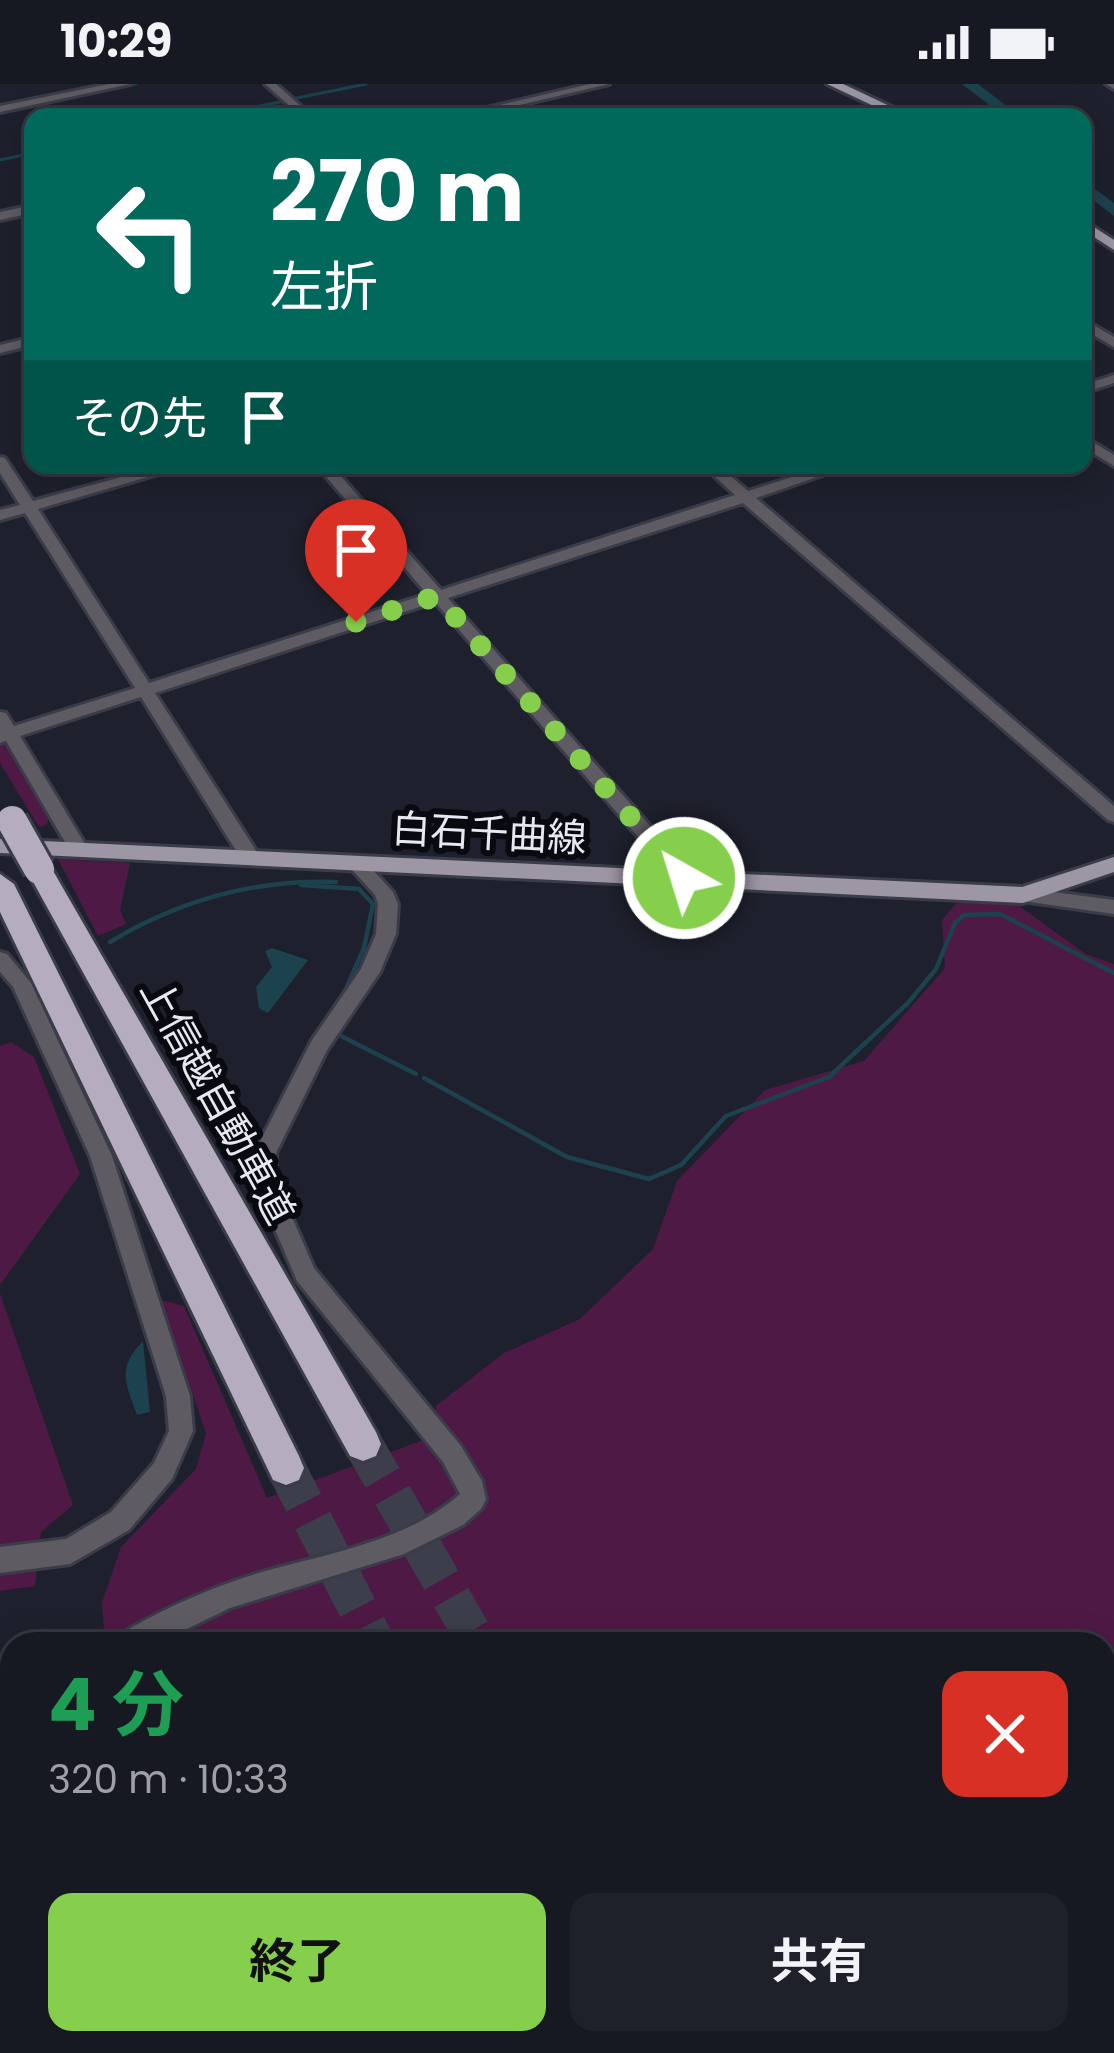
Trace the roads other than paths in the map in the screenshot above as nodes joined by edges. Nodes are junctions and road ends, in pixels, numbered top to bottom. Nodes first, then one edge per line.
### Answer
1 (125, 84) edge
2 (270, 84) edge
3 (604, 84) edge
4 (833, 84) edge
5 (298, 108) edge
6 (494, 108) edge
7 (887, 108) edge
8 (0, 109) edge
9 (0, 461) edge
10 (149, 474) edge
11 (331, 474) edge
12 (719, 474) edge
13 (817, 474) edge
14 (746, 497) junction
15 (29, 507) junction
16 (0, 515) edge
17 (437, 596) junction
18 (146, 690) junction
19 (3, 729) edge
20 (1114, 816) edge
21 (4, 822) edge
22 (79, 849) junction
23 (250, 857) junction
24 (356, 862) junction
25 (1114, 864) edge
26 (684, 878) junction
27 (0, 884) edge
28 (1023, 895) junction
29 (1114, 907) edge
30 (0, 959) edge
31 (363, 1444) tunnel mouth
32 (286, 1468) tunnel mouth
33 (0, 1559) edge
34 (150, 1632) edge

1 - 8 street
2 - 5 street
3 - 6 street
4 - 7 main road
9 - 15 street
10 - 15 street
11 - 17 street
12 - 14 street
13 - 14 street
14 - 17 street
14 - 20 street
15 - 16 street
15 - 18 street
17 - 18 street
17 - 26 street
18 - 19 street
18 - 23 street
19 - 22 street
21 - 22 main road, 白石千曲線
21 - 31 highway, 上信越自動車道, bridge
22 - 23 main road, 白石千曲線
23 - 24 main road, 白石千曲線
24 - 26 main road, 白石千曲線
24 - 34 street
25 - 28 main road, 白石千曲線
26 - 28 main road, 白石千曲線
27 - 32 highway
28 - 29 street
30 - 33 street

